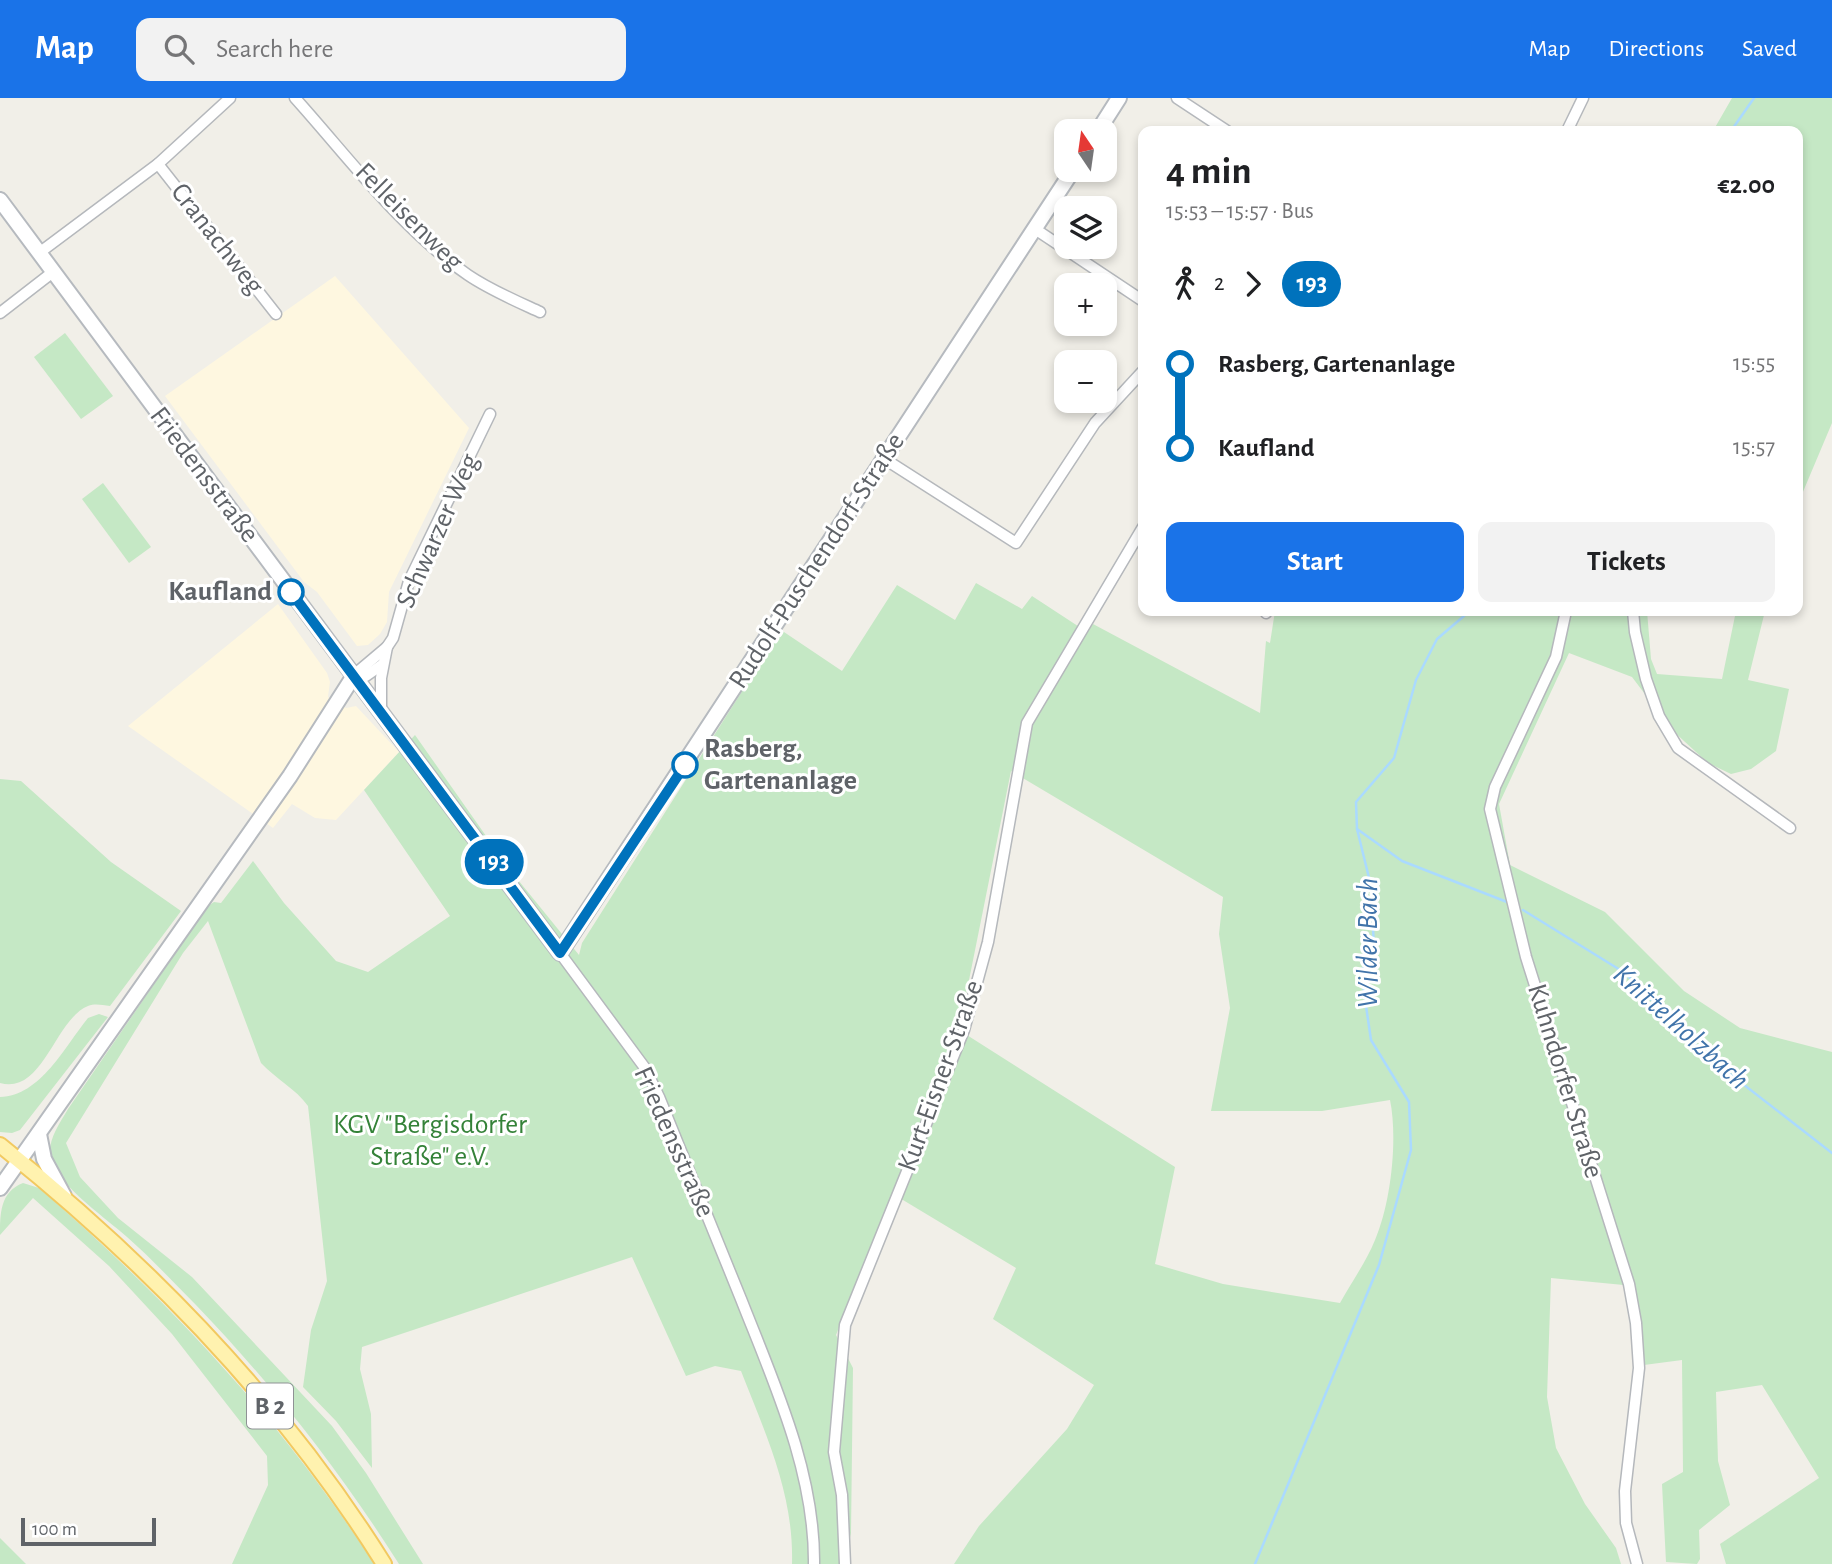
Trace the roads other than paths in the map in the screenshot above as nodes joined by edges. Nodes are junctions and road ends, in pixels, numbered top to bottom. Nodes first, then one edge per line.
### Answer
1 (230, 98) edge
2 (295, 98) edge
3 (1119, 98) edge
4 (1177, 98) edge
5 (1583, 98) edge
6 (1106, 119) edge
7 (1219, 126) edge
8 (1569, 126) edge
9 (158, 164) junction
10 (1065, 182) edge
11 (0, 200) edge
12 (1035, 229) junction
13 (39, 253) junction
14 (53, 272) junction
15 (1138, 298) edge
16 (540, 312) dead end
17 (0, 313) edge
18 (276, 314) dead end
19 (1138, 377) edge
20 (490, 414) dead end
21 (883, 458) junction
22 (1138, 535) edge
23 (1565, 616) edge
24 (1633, 616) edge
25 (387, 647) junction
26 (383, 663) junction
27 (355, 674) junction
28 (381, 708) junction
29 (1790, 828) dead end
30 (560, 953) junction
31 (39, 1133) junction
32 (0, 1146) edge
33 (20, 1161) junction
34 (0, 1188) edge
35 (64, 1196) junction
36 (384, 1564) edge
37 (814, 1564) edge
38 (845, 1564) edge
39 (1637, 1564) edge

1 - 9 street, Cranachweg
2 - 16 street, Felleisenweg
3 - 6 street
4 - 7 street
5 - 8 street
9 - 13 street, Cranachweg
9 - 18 street, Cranachweg
10 - 12 street, Rudolf-Puschendorf-Straße
11 - 13 street, Friedensstraße
12 - 15 street
12 - 21 street, Rudolf-Puschendorf-Straße
13 - 14 street, Friedensstraße
14 - 17 street
14 - 27 street, Friedensstraße
19 - 21 street
20 - 25 street, Schwarzer Weg
21 - 30 street, Rudolf-Puschendorf-Straße
22 - 38 street, Kurt-Eisner-Straße
23 - 39 street, Kuhndorfer Straße
24 - 29 street
25 - 26 street
25 - 27 street, Schwarzer Weg
26 - 27 street
26 - 28 street
27 - 28 street, Friedensstraße
27 - 31 street
28 - 30 street, Friedensstraße
30 - 37 street, Friedensstraße
31 - 33 street
31 - 35 street
32 - 33 main road, B 2
33 - 34 street
33 - 35 main road, B 2
35 - 36 main road, B 2

